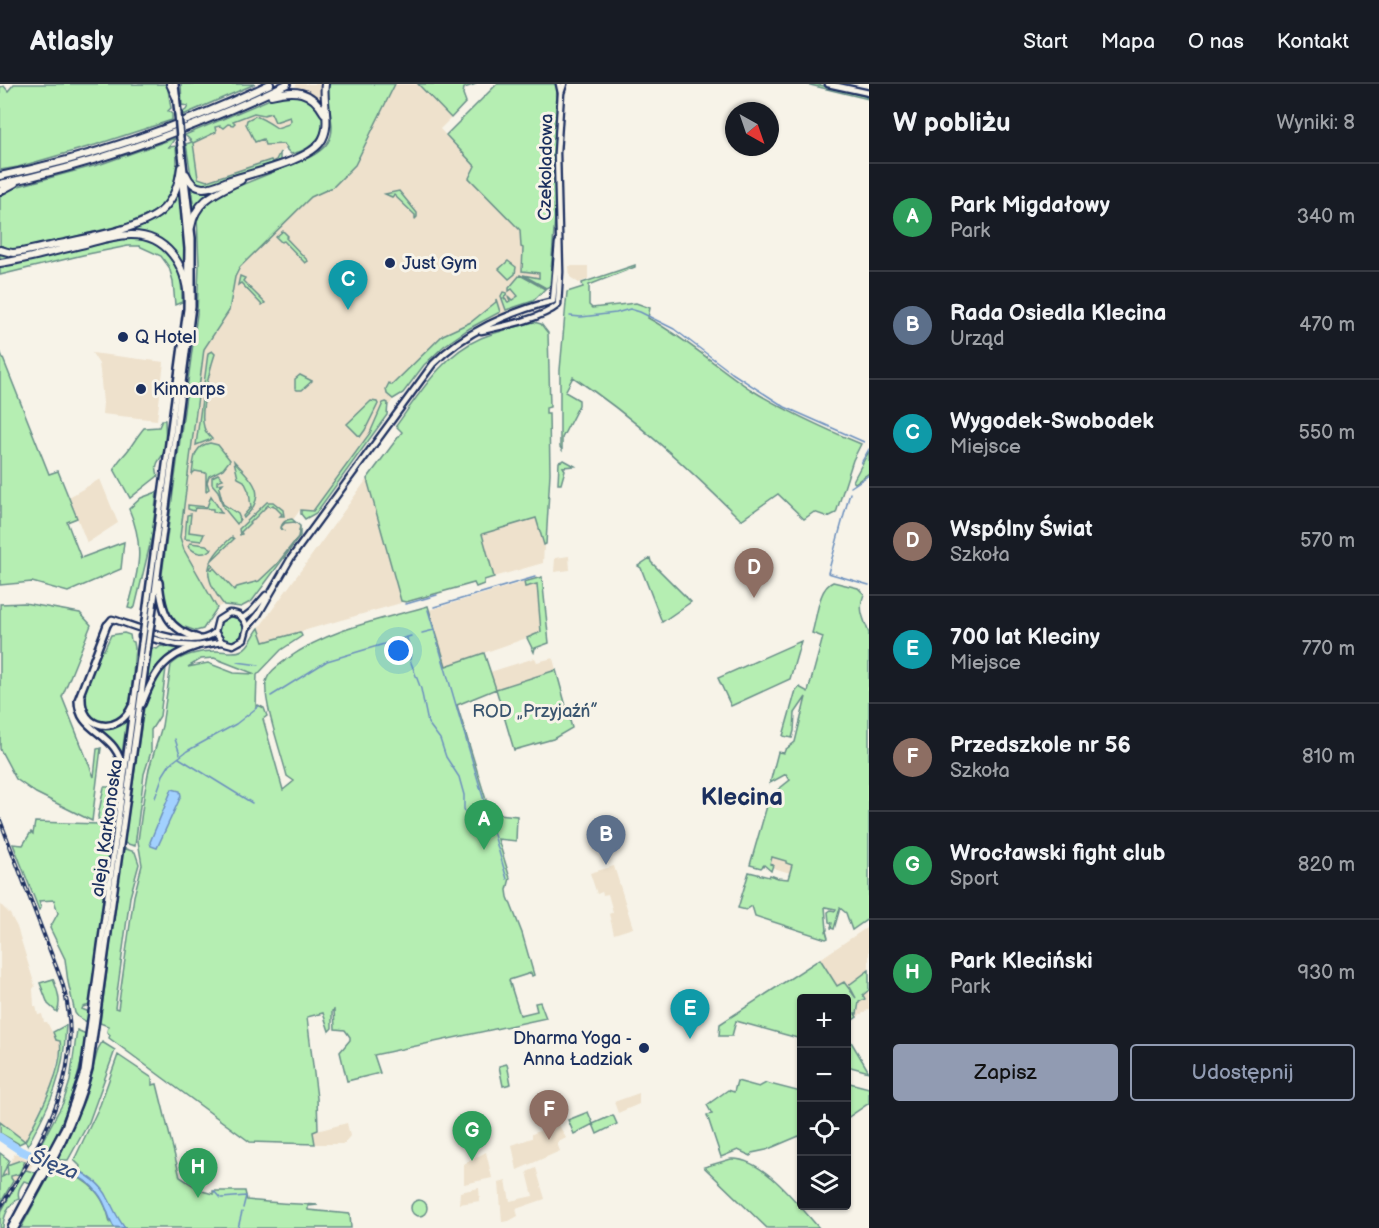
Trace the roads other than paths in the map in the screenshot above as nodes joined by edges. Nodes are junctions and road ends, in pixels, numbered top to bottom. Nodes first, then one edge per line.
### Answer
1 (170, 84) edge
2 (175, 84) edge
3 (262, 84) edge
4 (270, 84) edge
5 (287, 84) edge
6 (325, 84) edge
7 (559, 84) edge
8 (564, 84) edge
9 (828, 84) edge
10 (561, 93) junction
11 (869, 93) edge
12 (246, 94) junction
13 (176, 97) junction
14 (256, 99) junction
15 (326, 116) junction
16 (181, 151) junction
17 (181, 167) junction
18 (0, 174) edge
19 (186, 174) junction
20 (252, 174) junction
21 (24, 179) junction
22 (0, 184) edge
23 (0, 191) edge
24 (191, 227) junction
25 (0, 250) edge
26 (0, 263) edge
27 (188, 299) junction
28 (556, 303) junction
29 (476, 332) junction
30 (164, 499) junction
31 (158, 571) junction
32 (272, 588) junction
33 (243, 618) junction
34 (148, 622) junction
35 (107, 625) joint
36 (247, 628) junction
37 (215, 632) junction
38 (162, 635) junction
39 (141, 636) dead end
40 (198, 638) junction
41 (222, 642) junction
42 (145, 644) junction
43 (170, 644) junction
44 (197, 646) junction
45 (83, 689) junction
46 (136, 691) junction
47 (138, 714) junction
48 (124, 782) junction
49 (96, 1009) junction
50 (45, 1171) junction
51 (11, 1228) edge
52 (15, 1228) edge

1 - 13 highway
2 - 13 main road
3 - 12 highway
4 - 12 highway
5 - 14 highway
6 - 15 highway
7 - 10 main road, Czekoladowa
8 - 10 main road, Czekoladowa
9 - 11 main road
10 - 28 main road, Czekoladowa
12 - 18 highway
13 - 16 main road, bridge
14 - 15 highway
14 - 21 highway
15 - 20 highway
16 - 17 main road
16 - 19 main road
17 - 25 highway
17 - 27 main road
19 - 20 highway
19 - 24 main road
20 - 24 highway
21 - 22 highway
21 - 23 highway
24 - 30 main road
26 - 27 highway
27 - 30 main road
28 - 29 main road
28 - 29 main road
29 - 32 main road
30 - 31 main road, aleja Karkonoska
30 - 34 main road, aleja Karkonoska
31 - 34 main road, aleja Karkonoska
31 - 40 main road
32 - 33 main road
32 - 36 main road
33 - 36 main road
33 - 37 main road
34 - 42 main road, aleja Karkonoska, bridge
35 - 38 main road
35 - 45 main road
36 - 41 main road
37 - 40 main road
37 - 41 main road
38 - 40 main road
38 - 43 main road
39 - 43 main road
41 - 44 main road
42 - 46 main road, aleja Karkonoska
42 - 47 main road, aleja Karkonoska
43 - 44 main road
44 - 47 main road
45 - 46 main road
45 - 48 main road
46 - 48 main road, aleja Karkonoska
47 - 49 main road, aleja Karkonoska
48 - 49 main road, aleja Karkonoska
49 - 50 main road, aleja Karkonoska
50 - 51 main road
50 - 52 main road

